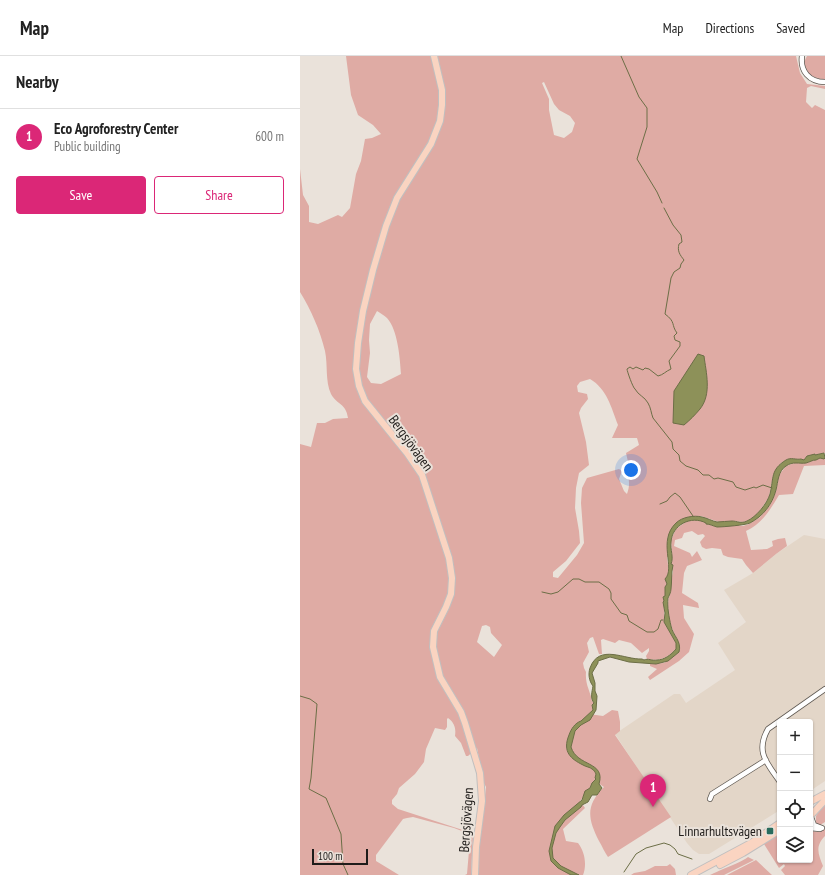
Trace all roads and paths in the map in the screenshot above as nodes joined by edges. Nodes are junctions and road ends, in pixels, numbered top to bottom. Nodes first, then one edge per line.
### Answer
1 (434, 56) edge
2 (802, 56) edge
3 (825, 82) edge
4 (825, 689) edge
5 (766, 760) junction
6 (777, 777) edge
7 (825, 794) edge
8 (710, 799) dead end
9 (813, 800) edge
10 (825, 800) edge
11 (813, 812) edge
12 (813, 821) edge
13 (777, 825) edge
14 (824, 828) edge
15 (813, 829) edge
16 (777, 832) edge
17 (475, 875) edge
18 (691, 875) edge
19 (701, 875) edge

1 - 17 main road, Bergsjövägen
2 - 3 street
4 - 5 street
5 - 6 street
5 - 8 street
7 - 9 main road
10 - 11 main road
12 - 14 street
13 - 18 main road
14 - 15 street
16 - 19 main road

